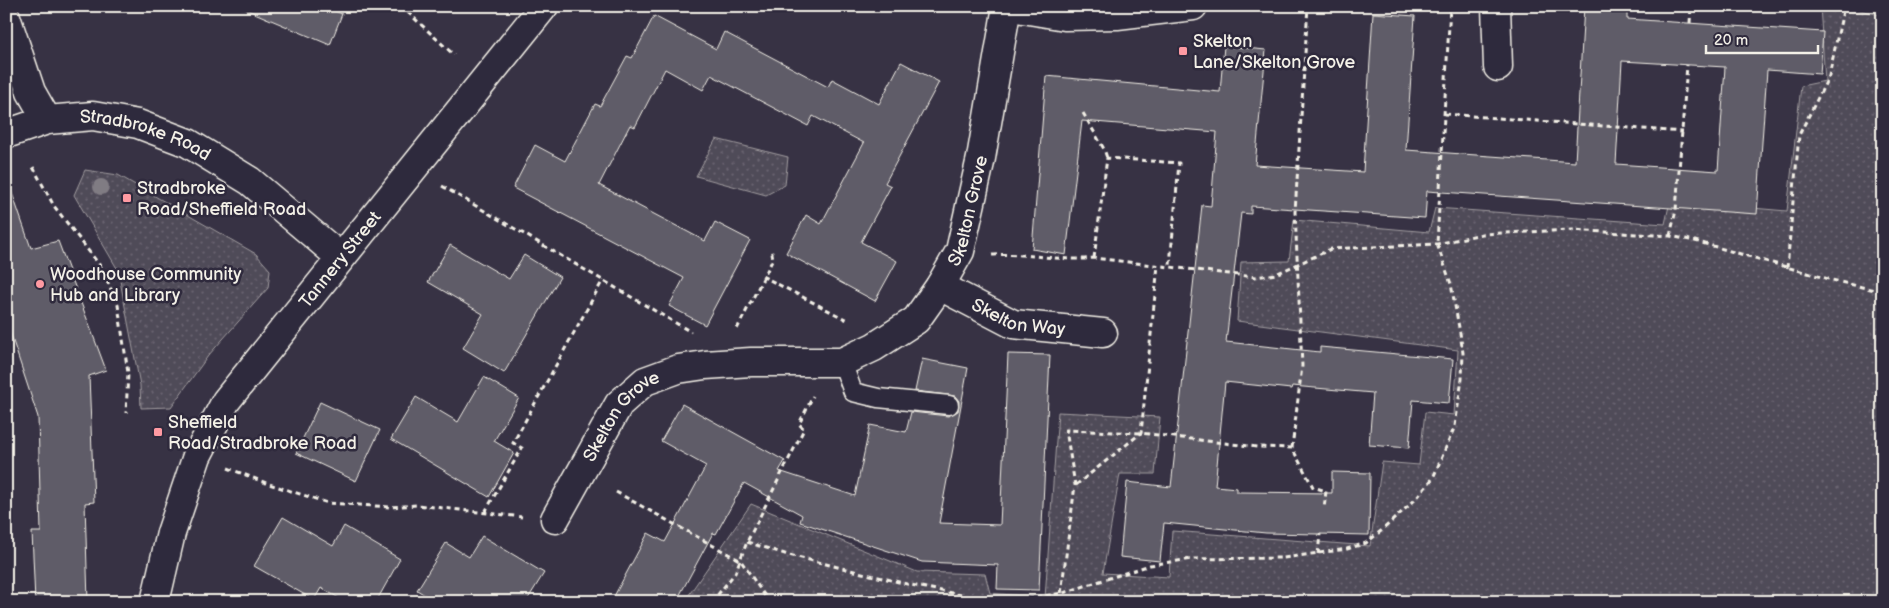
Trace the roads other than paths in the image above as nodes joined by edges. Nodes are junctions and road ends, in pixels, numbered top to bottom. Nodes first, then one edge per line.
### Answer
1 (544, 6) edge
2 (1194, 6) edge
3 (1496, 6) edge
4 (1011, 7) edge
5 (6, 17) edge
6 (1498, 67) dead end
7 (47, 120) junction
8 (6, 134) edge
9 (340, 257) junction
10 (940, 286) junction
11 (1103, 333) dead end
12 (842, 362) junction
13 (949, 405) dead end
14 (555, 519) dead end
15 (155, 602) edge

1 - 9 street, Tannery Street
2 - 4 street
3 - 6 street
4 - 10 street, Skelton Grove
5 - 7 street
7 - 8 street, Stradbroke Road
7 - 9 street, Stradbroke Road
9 - 15 street, Tannery Street
10 - 11 street, Skelton Way
10 - 12 street, Skelton Grove
12 - 13 lane
12 - 14 street, Skelton Grove

